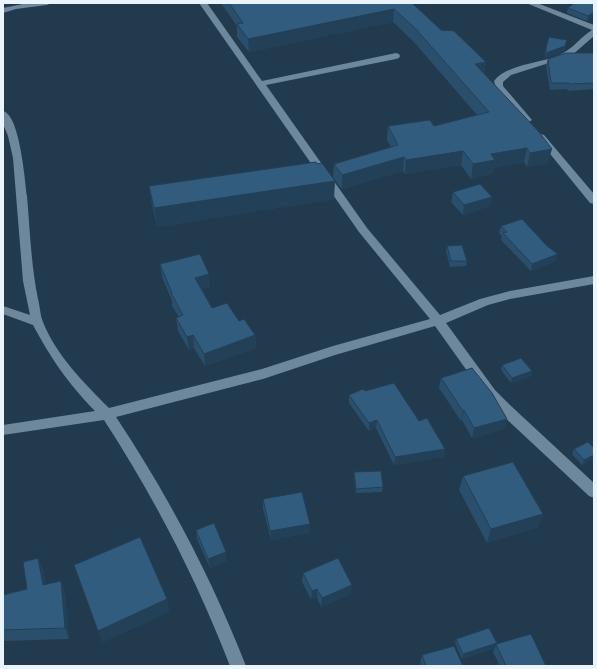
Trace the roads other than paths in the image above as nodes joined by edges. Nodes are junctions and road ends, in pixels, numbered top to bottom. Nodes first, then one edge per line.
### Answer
1 (47, 3) edge
2 (203, 3) edge
3 (530, 3) edge
4 (3, 11) edge
5 (594, 28) edge
6 (594, 32) edge
7 (396, 56) dead end
8 (260, 84) junction
9 (3, 114) edge
10 (594, 201) edge
11 (594, 280) edge
12 (3, 310) edge
13 (438, 321) junction
14 (37, 322) junction
15 (106, 414) junction
16 (3, 430) edge
17 (594, 492) edge
18 (238, 666) edge

1 - 4 street
2 - 8 street
3 - 5 street
6 - 10 street
7 - 8 street
8 - 13 street
9 - 14 street
11 - 13 street
12 - 14 street
13 - 15 street
13 - 17 street
14 - 15 street
15 - 16 street
15 - 18 street

